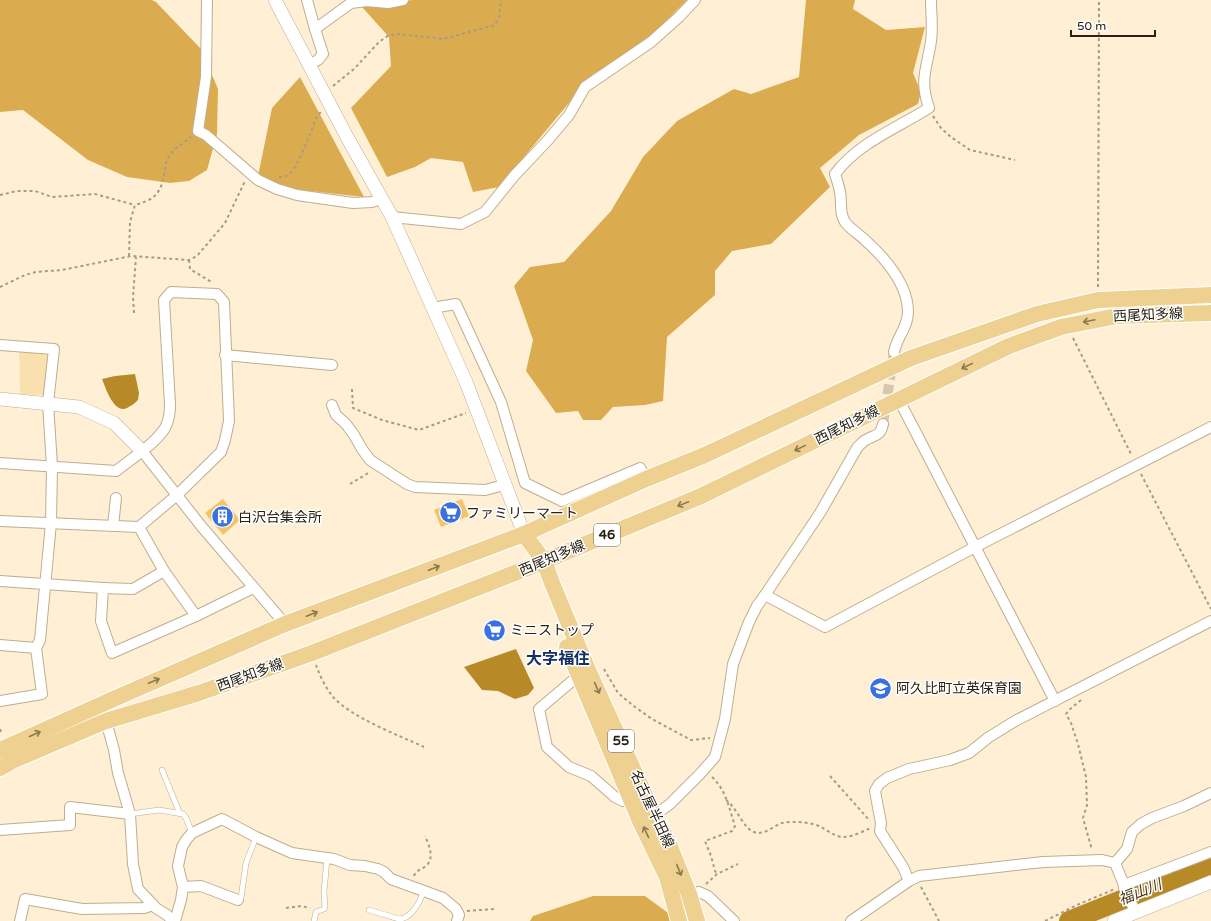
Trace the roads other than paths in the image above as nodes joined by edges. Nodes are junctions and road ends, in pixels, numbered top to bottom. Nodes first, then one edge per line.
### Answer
1 (207, 0) edge
2 (275, 0) edge
3 (307, 0) edge
4 (403, 0) edge
5 (695, 0) edge
6 (931, 0) edge
7 (315, 29) junction
8 (309, 65) junction
9 (381, 199) junction
10 (392, 217) junction
11 (1211, 295) edge
12 (432, 308) junction
13 (1211, 312) edge
14 (0, 345) edge
15 (894, 352) tunnel mouth
16 (226, 355) junction
17 (332, 365) dead end
18 (0, 399) edge
19 (899, 400) junction
20 (48, 403) junction
21 (332, 405) dead end
22 (883, 424) tunnel mouth
23 (1211, 427) edge
24 (142, 451) junction
25 (0, 463) edge
26 (52, 466) junction
27 (646, 479) junction
28 (504, 485) junction
29 (177, 495) junction
30 (116, 498) dead end
31 (0, 521) edge
32 (52, 523) junction
33 (113, 526) junction
34 (139, 527) junction
35 (524, 534) junction
36 (975, 547) junction
37 (539, 563) junction
38 (164, 571) junction
39 (0, 581) edge
40 (45, 584) junction
41 (103, 588) junction
42 (253, 588) junction
43 (765, 595) junction
44 (196, 616) junction
45 (1211, 621) edge
46 (285, 624) junction
47 (0, 645) edge
48 (36, 648) junction
49 (578, 676) junction
50 (0, 701) edge
51 (1055, 701) junction
52 (106, 721) junction
53 (0, 750) edge
54 (0, 768) edge
55 (162, 770) dead end
56 (1211, 793) edge
57 (632, 801) junction
58 (130, 814) junction
59 (180, 814) junction
60 (655, 815) junction
61 (0, 830) edge
62 (192, 833) junction
63 (256, 837) junction
64 (1211, 852) edge
65 (327, 859) junction
66 (1115, 864) junction
67 (912, 879) junction
68 (1211, 882) edge
69 (183, 887) junction
70 (1124, 887) junction
71 (423, 891) junction
72 (689, 894) junction
73 (238, 900) joint
74 (153, 905) junction
75 (1134, 909) junction
76 (369, 910) dead end
77 (458, 917) edge
78 (400, 920) edge
79 (20, 921) edge
80 (172, 921) edge
81 (314, 921) edge
82 (679, 921) edge
83 (697, 921) edge
84 (734, 921) edge
85 (851, 921) edge
86 (1114, 921) edge

1 - 9 street
2 - 8 street
3 - 7 street
4 - 7 street
5 - 10 street
6 - 15 street
7 - 8 street
8 - 9 street
9 - 10 street
10 - 12 street
11 - 27 main road, 西尾知多線 / 46
12 - 27 street
12 - 28 street
13 -> 19 main road, 西尾知多線 / 46
14 - 20 street
16 - 17 street
16 - 24 street
16 - 29 street
18 - 20 street
19 - 36 street
19 -> 37 main road, 西尾知多線 / 46
20 - 24 street
20 - 26 street
21 - 28 street
22 - 43 street
23 - 36 street
24 - 26 street
24 - 29 street
25 - 26 street
26 - 32 street
27 - 35 main road, 西尾知多線 / 46
28 - 35 street
29 - 34 street
29 - 42 street
30 - 33 street
31 - 32 street
32 - 33 street
32 - 40 street
33 - 34 street
34 - 38 street
35 - 37 main road, 名古屋半田線 / 55
46 -> 35 main road, 西尾知多線 / 46
36 - 43 street
36 - 51 street
37 - 49 main road, 名古屋半田線 / 55
37 - 52 main road, 西尾知多線 / 46
37 -> 60 main road, 名古屋半田線 / 55
38 - 41 street
38 - 44 street
39 - 40 street
40 - 41 street
40 - 48 street
41 - 44 street
42 - 44 street
42 - 46 street
43 - 60 street
45 - 51 street
53 -> 46 main road, 西尾知多線 / 46
47 - 48 street
48 - 50 street
49 - 57 main road, 名古屋半田線 / 55
49 - 57 street
51 - 67 street
52 - 54 main road, 西尾知多線 / 46
52 - 58 street
55 - 59 lane
56 - 66 street
82 -> 57 main road, 名古屋半田線 / 55
58 - 59 lane
58 - 61 street
58 - 74 street
59 - 62 lane
60 -> 72 main road, 名古屋半田線 / 55
62 - 63 street
62 - 69 street
63 - 65 street
63 - 73 lane
64 - 70 street
65 - 71 street
65 - 81 lane
66 - 67 street
66 - 70 street
67 - 85 street
68 - 75 street
69 - 73 street
69 - 80 street
70 - 75 street
71 - 77 street
71 - 78 lane
72 - 83 main road, 名古屋半田線 / 55
72 - 84 street
74 - 79 street
74 - 80 street
75 - 86 street
76 - 78 lane

